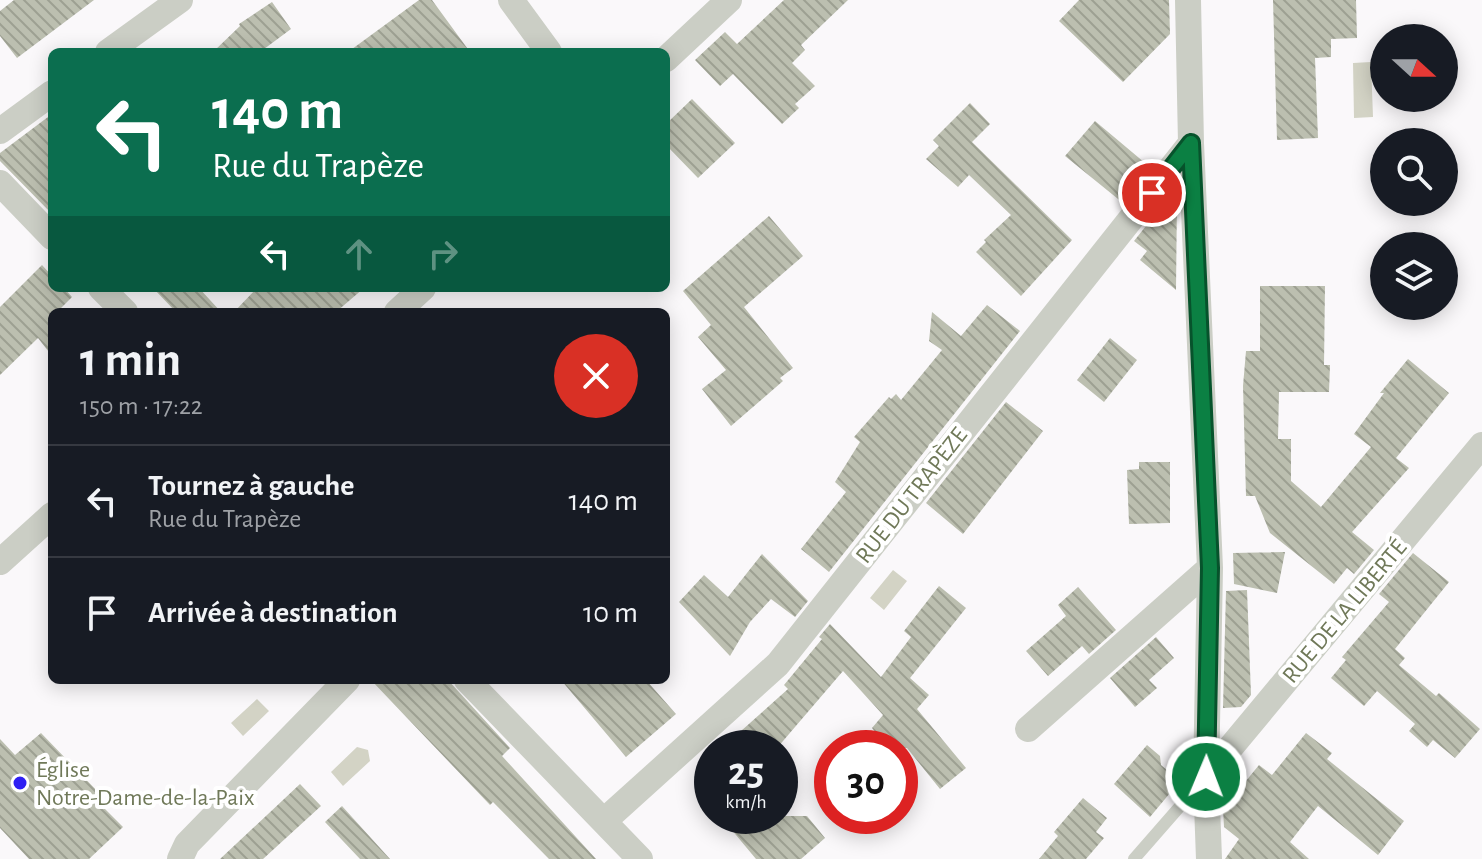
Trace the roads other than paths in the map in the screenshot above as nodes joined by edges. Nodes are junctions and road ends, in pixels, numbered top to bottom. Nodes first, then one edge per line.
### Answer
1 (180, 0) edge
2 (511, 0) edge
3 (729, 0) edge
4 (1188, 0) edge
5 (114, 48) edge
6 (546, 48) edge
7 (670, 55) edge
8 (48, 96) edge
9 (0, 131) edge
10 (1191, 143) junction
11 (0, 183) edge
12 (48, 233) edge
13 (105, 292) edge
14 (419, 292) edge
15 (121, 308) edge
16 (401, 308) edge
17 (1482, 445) edge
18 (48, 519) edge
19 (0, 562) edge
20 (1210, 568) junction
21 (343, 684) edge
22 (471, 684) edge
23 (1028, 729) dead end
24 (1206, 777) junction
25 (604, 821) junction
26 (180, 859) edge
27 (640, 859) edge
28 (1134, 859) edge
29 (1209, 859) edge

1 - 5 street
2 - 6 street
3 - 7 street
4 - 10 street
8 - 9 street
10 - 20 street
10 - 25 street, RUE DU TRAPÈZE
11 - 12 street
13 - 15 street
14 - 16 street
17 - 24 street, RUE DE LA LIBERTÉ
18 - 19 street
20 - 23 street
20 - 24 street
21 - 26 street
22 - 25 street
24 - 28 lane
24 - 29 street
25 - 27 street

